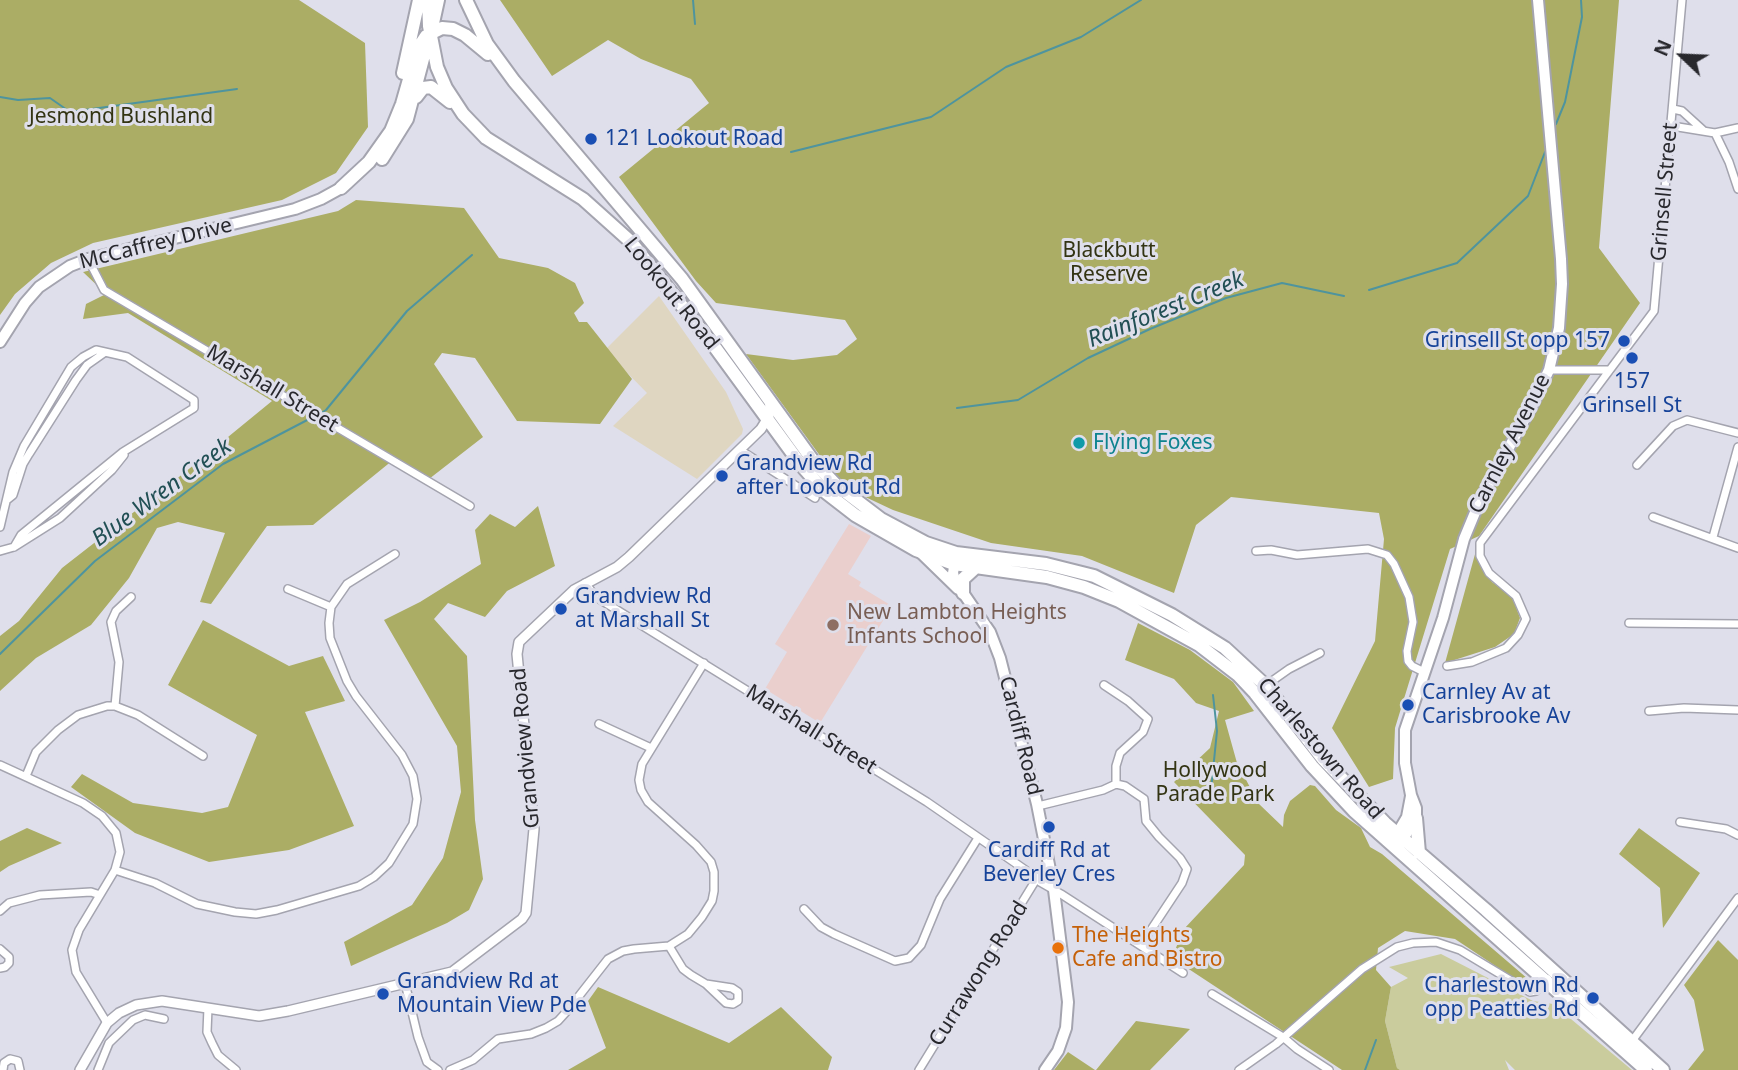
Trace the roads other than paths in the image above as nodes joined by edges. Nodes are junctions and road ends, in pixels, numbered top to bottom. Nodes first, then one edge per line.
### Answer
1 (419, 0) edge
2 (428, 0) edge
3 (438, 0) edge
4 (466, 0) edge
5 (1538, 0) edge
6 (1682, 0) edge
7 (457, 30) junction
8 (430, 33) junction
9 (437, 67) junction
10 (514, 81) junction
11 (413, 102) junction
12 (457, 106) junction
13 (1673, 110) junction
14 (1672, 126) junction
15 (1738, 128) edge
16 (1705, 131) junction
17 (1715, 133) junction
18 (341, 188) junction
19 (1738, 189) edge
20 (88, 259) junction
21 (0, 342) edge
22 (1549, 370) junction
23 (1609, 370) junction
24 (770, 401) junction
25 (767, 420) junction
26 (1738, 433) edge
27 (1738, 447) edge
28 (740, 450) junction
29 (1737, 458) edge
30 (1637, 465) dead end
31 (816, 498) dead end
32 (470, 506) dead end
33 (1653, 517) dead end
34 (0, 527) edge
35 (1713, 537) junction
36 (1738, 548) edge
37 (916, 550) junction
38 (0, 551) edge
39 (1256, 551) dead end
40 (396, 554) dead end
41 (955, 558) junction
42 (975, 568) junction
43 (585, 583) junction
44 (288, 589) dead end
45 (963, 593) junction
46 (131, 597) dead end
47 (331, 607) junction
48 (1629, 623) dead end
49 (1738, 624) edge
50 (1320, 653) dead end
51 (704, 663) junction
52 (1447, 666) dead end
53 (1424, 672) junction
54 (1104, 685) dead end
55 (1260, 689) junction
56 (115, 706) junction
57 (1738, 710) edge
58 (1649, 711) dead end
59 (599, 724) dead end
60 (651, 748) junction
61 (203, 756) dead end
62 (0, 765) edge
63 (26, 776) junction
64 (1116, 784) junction
65 (1411, 795) junction
66 (1038, 806) junction
67 (1416, 818) junction
68 (1680, 822) dead end
69 (1738, 835) edge
70 (978, 838) junction
71 (1397, 842) junction
72 (1419, 853) junction
73 (116, 870) junction
74 (1050, 872) junction
75 (1037, 878) junction
76 (1054, 890) junction
77 (100, 895) junction
78 (1738, 898) edge
79 (804, 909) dead end
80 (0, 911) edge
81 (1141, 945) junction
82 (669, 946) junction
83 (0, 949) edge
84 (0, 968) edge
85 (1183, 973) dead end
86 (1550, 976) junction
87 (405, 984) junction
88 (706, 984) dead end
89 (1212, 994) dead end
90 (208, 1008) junction
91 (1587, 1017) junction
92 (164, 1019) dead end
93 (107, 1023) junction
94 (1283, 1037) junction
95 (1632, 1041) junction
96 (234, 1069) edge
97 (3, 1070) edge
98 (20, 1070) edge
99 (80, 1070) edge
100 (98, 1070) edge
101 (438, 1070) edge
102 (450, 1070) edge
103 (919, 1070) edge
104 (1045, 1070) edge
105 (1239, 1070) edge
106 (1329, 1070) edge
107 (1646, 1070) edge
108 (1652, 1070) edge
109 (1663, 1070) edge

1 - 18 highway
2 - 8 highway, Lookout Road
3 - 8 highway
4 - 10 highway, Lookout Road
5 - 22 main road, Carnley Avenue
6 - 13 street, Grinsell Street
7 - 8 highway
7 - 9 highway
7 - 10 highway
8 - 9 highway, Lookout Road
8 - 11 highway
8 - 18 highway
9 - 12 highway, Lookout Road
10 - 24 highway, Lookout Road
11 - 12 highway
11 - 18 highway
12 - 25 highway, Lookout Road
13 - 14 street, Grinsell Street
13 - 16 street
14 - 16 street
14 - 23 street, Grinsell Street
15 - 17 street
16 - 17 street
17 - 19 street
18 - 20 main road, McCaffrey Drive
20 - 21 main road, McCaffrey Drive
20 - 32 street, Marshall Street
22 - 23 street
22 - 53 main road, Carnley Avenue
23 - 52 street, Grinsell Street
24 - 25 street
24 - 41 highway, Lookout Road
25 - 28 street, Grandview Road
25 - 37 highway, Lookout Road
26 - 30 street
27 - 29 street
28 - 31 street
28 - 43 street, Grandview Road
29 - 35 street
33 - 35 street
34 - 38 street
35 - 36 street
37 - 41 highway, Lookout Road
37 - 45 main road
39 - 53 street
40 - 47 street
41 - 42 highway, Charlestown Road
41 - 45 main road, Cardiff Road
41 - 55 highway, Charlestown Road
42 - 45 highway
42 - 55 highway, Charlestown Road
43 - 51 street, Marshall Street
43 - 87 street, Grandview Road
44 - 47 street
45 - 66 main road, Cardiff Road
46 - 56 street
47 - 73 street
48 - 49 street
50 - 55 street
51 - 60 street
51 - 70 street, Marshall Street
53 - 65 main road, Carnley Avenue
54 - 64 street
55 - 71 highway, Charlestown Road
56 - 61 street
56 - 63 street
57 - 58 street
59 - 60 street
60 - 82 street
62 - 63 street
63 - 73 street
64 - 66 street
64 - 81 street
65 - 67 main road, Carnley Avenue
65 - 71 main road, Carnley Avenue
66 - 74 main road, Cardiff Road
67 - 71 main road
67 - 72 highway
68 - 69 street
70 - 75 street, Marshall Street
70 - 79 street
71 - 72 highway, Charlestown Road
71 - 86 highway, Charlestown Road
72 - 86 highway, Charlestown Road
73 - 77 street
74 - 75 street
74 - 76 main road, Cardiff Road
75 - 76 street, Marshall Street
75 - 103 street, Currawong Road
76 - 81 street, Marshall Street
76 - 104 main road, Cardiff Road
77 - 80 street
77 - 93 street
78 - 95 street
81 - 85 street, Marshall Street
82 - 88 street
82 - 102 street
83 - 84 street
86 - 91 highway, Charlestown Road
86 - 94 street
86 - 95 highway, Charlestown Road
87 - 90 street, Grandview Road
87 - 101 street
89 - 94 street
90 - 93 street, Grandview Road
90 - 96 street
91 - 95 street, Charlestown Road
91 - 107 highway, Charlestown Road
92 - 100 street
93 - 99 street
94 - 105 street
94 - 106 street
95 - 108 street, Charlestown Road
95 - 109 highway, Charlestown Road
97 - 98 street

